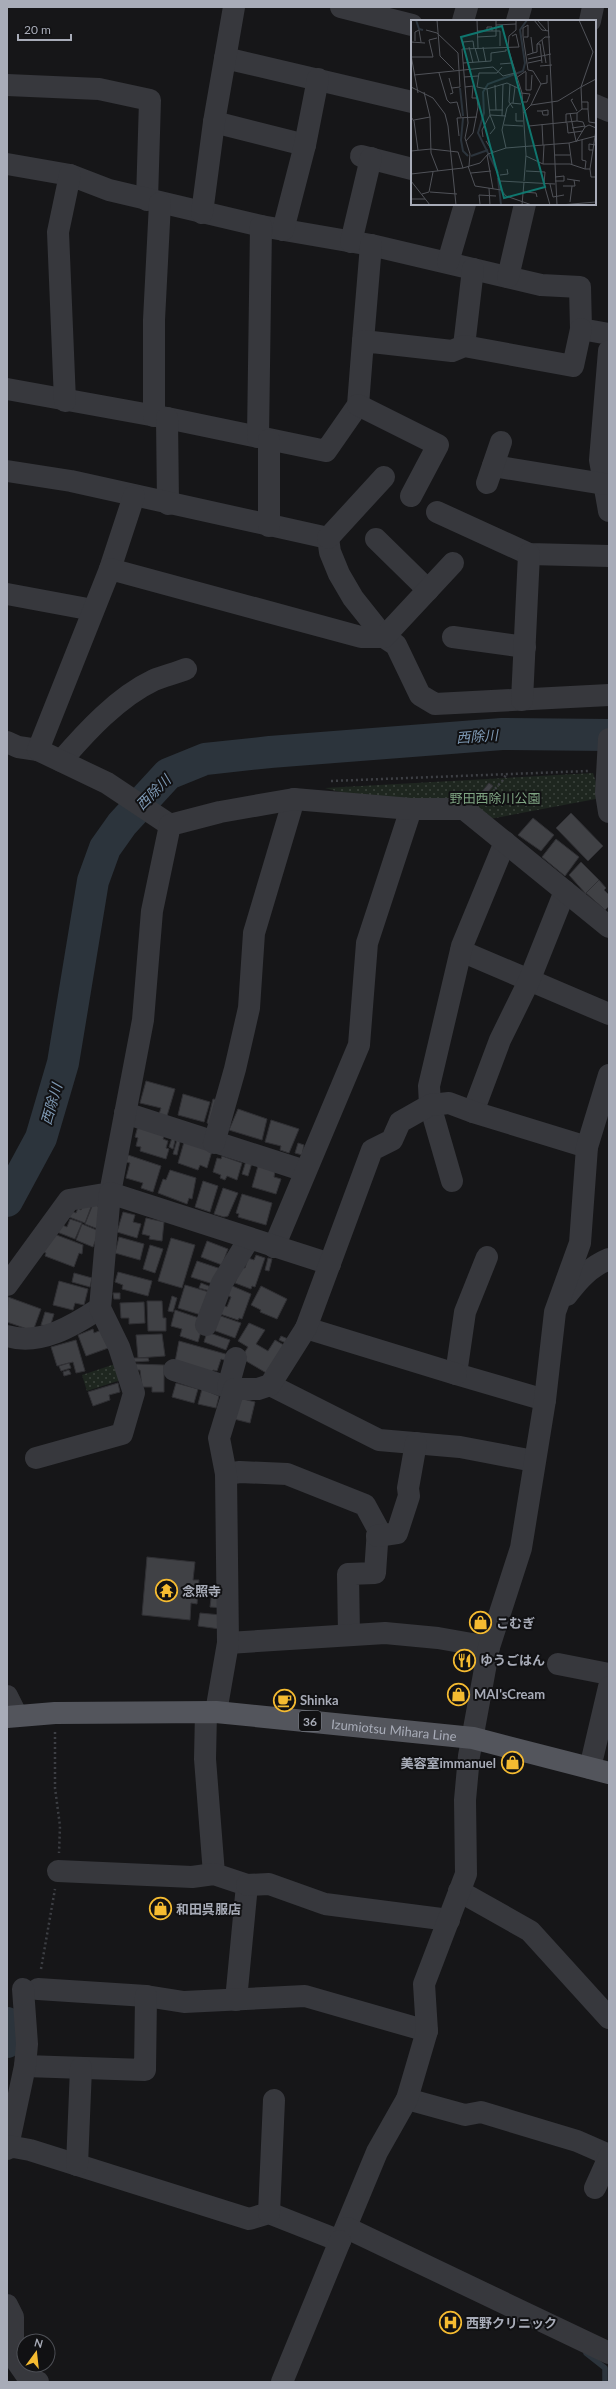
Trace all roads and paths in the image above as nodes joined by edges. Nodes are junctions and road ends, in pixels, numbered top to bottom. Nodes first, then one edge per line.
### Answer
1 (234, 7) edge
2 (341, 7) edge
3 (467, 7) edge
4 (521, 7) edge
5 (593, 7) edge
6 (377, 11) edge
7 (463, 20) edge
8 (517, 20) edge
9 (590, 20) edge
10 (411, 25) edge
11 (225, 58) junction
12 (318, 79) junction
13 (7, 85) edge
14 (411, 102) edge
15 (596, 105) edge
16 (609, 110) edge
17 (214, 122) junction
18 (305, 145) junction
19 (7, 164) edge
20 (411, 169) edge
21 (70, 175) junction
22 (154, 202) junction
23 (465, 205) edge
24 (525, 205) edge
25 (202, 214) junction
26 (261, 226) junction
27 (282, 230) junction
28 (361, 244) junction
29 (448, 262) junction
30 (473, 269) junction
31 (508, 277) junction
32 (581, 329) junction
33 (609, 334) edge
34 (363, 341) junction
35 (464, 346) junction
36 (609, 351) edge
37 (7, 389) edge
38 (65, 401) junction
39 (607, 404) edge
40 (358, 405) junction
41 (161, 417) junction
42 (264, 438) junction
43 (501, 442) dead end
44 (7, 471) edge
45 (384, 477) dead end
46 (604, 484) junction
47 (134, 496) junction
48 (411, 496) dead end
49 (168, 504) junction
50 (609, 511) edge
51 (437, 512) dead end
52 (269, 526) junction
53 (328, 538) junction
54 (376, 539) dead end
55 (529, 554) junction
56 (609, 556) edge
57 (453, 563) dead end
58 (110, 569) junction
59 (428, 590) junction
60 (7, 594) edge
61 (93, 610) junction
62 (384, 637) junction
63 (453, 637) dead end
64 (525, 647) junction
65 (186, 669) dead end
66 (609, 695) edge
67 (522, 700) junction
68 (7, 742) edge
69 (38, 750) junction
70 (608, 758) edge
71 (61, 761) junction
72 (506, 774) junction
73 (323, 781) dead end
74 (294, 799) junction
75 (410, 809) junction
76 (609, 812) edge
77 (472, 816) junction
78 (167, 823) junction
79 (505, 842) junction
80 (565, 891) junction
81 (609, 927) edge
82 (461, 951) junction
83 (529, 981) junction
84 (609, 1014) edge
85 (609, 1075) edge
86 (430, 1105) junction
87 (472, 1112) junction
88 (125, 1113) junction
89 (601, 1127) edge
90 (214, 1143) junction
91 (587, 1147) junction
92 (305, 1171) junction
93 (452, 1181) dead end
94 (110, 1193) junction
95 (249, 1240) junction
96 (580, 1243) junction
97 (274, 1247) junction
98 (487, 1257) dead end
99 (604, 1261) edge
100 (330, 1264) junction
101 (7, 1285) edge
102 (100, 1308) junction
103 (555, 1312) junction
104 (206, 1325) dead end
105 (306, 1328) junction
106 (7, 1336) edge
107 (236, 1358) dead end
108 (174, 1370) dead end
109 (456, 1374) junction
110 (270, 1385) junction
111 (231, 1388) junction
112 (545, 1400) junction
113 (416, 1443) junction
114 (36, 1458) dead end
115 (534, 1461) junction
116 (226, 1474) junction
117 (378, 1536) junction
118 (349, 1635) junction
119 (228, 1643) junction
120 (489, 1647) junction
121 (558, 1664) dead end
122 (609, 1674) edge
123 (609, 1687) edge
124 (7, 1696) edge
125 (211, 1712) junction
126 (12, 1717) edge
127 (473, 1738) junction
128 (599, 1771) edge
129 (58, 1871) dead end
130 (214, 1874) junction
131 (247, 1885) junction
132 (459, 1891) junction
133 (449, 1920) junction
134 (146, 1996) junction
135 (236, 2000) junction
136 (609, 2018) edge
137 (427, 2031) junction
138 (25, 2066) junction
139 (81, 2068) junction
140 (407, 2099) junction
141 (274, 2100) dead end
142 (9, 2142) edge
143 (609, 2156) edge
144 (77, 2165) junction
145 (595, 2188) dead end
146 (269, 2212) junction
147 (343, 2235) junction
148 (7, 2305) edge
149 (609, 2353) edge
150 (287, 2380) edge
151 (38, 2382) edge

1 - 11 street
2 - 6 street
3 - 7 street
4 - 8 street
5 - 9 street
6 - 10 street
11 - 12 street
11 - 17 street
12 - 14 street
12 - 18 street
13 - 22 street
15 - 16 street
17 - 18 street
17 - 25 street
18 - 27 street
19 - 21 street
20 - 28 street
21 - 22 street
21 - 38 street
22 - 25 street
22 - 41 street
23 - 29 street
24 - 31 street
25 - 26 street
26 - 27 street
26 - 42 street
27 - 28 street
28 - 29 street
28 - 34 street
29 - 30 street
30 - 31 street
30 - 35 street
31 - 32 street
32 - 33 street
32 - 35 street
34 - 35 street
34 - 40 street
36 - 39 street
37 - 38 street
38 - 41 street
39 - 46 street
40 - 42 street
40 - 48 street
41 - 42 street
41 - 49 street
42 - 52 street
43 - 46 street
44 - 47 street
45 - 53 street
46 - 50 street
47 - 49 street
47 - 58 street
49 - 52 street
51 - 55 street
52 - 53 street
53 - 62 street
54 - 59 street
55 - 56 street
55 - 64 street
57 - 59 street
58 - 61 street
58 - 62 street
59 - 62 street
60 - 61 street
61 - 69 street
62 - 67 street
63 - 64 street
64 - 67 street
65 - 71 street
66 - 67 street
68 - 69 street
69 - 71 street
70 - 72 path
70 - 76 street
71 - 78 street
72 - 73 path
72 - 77 path
74 - 75 street
74 - 78 street
74 - 90 street
75 - 77 street
75 - 92 street
77 - 79 street
78 - 88 street
79 - 80 street
79 - 82 street
80 - 81 street
80 - 83 street
82 - 83 street
82 - 86 street
83 - 84 street
83 - 87 street
85 - 89 street
86 - 87 street
86 - 93 street
86 - 100 street
87 - 91 street
88 - 90 street
88 - 94 street
89 - 91 street
90 - 92 street
91 - 96 street
92 - 97 street
94 - 95 street
94 - 101 street
94 - 102 street
95 - 97 street
95 - 104 street
96 - 99 street
96 - 103 street
97 - 100 street
98 - 109 street
99 - 103 street
100 - 105 street
102 - 106 street
102 - 114 street
103 - 112 street
105 - 109 street
105 - 110 street
107 - 111 street
108 - 111 street
109 - 112 street
110 - 111 street
110 - 113 street
111 - 116 street
112 - 115 street
113 - 115 street
113 - 117 street
115 - 120 street
116 - 117 street
116 - 119 street
117 - 118 street
118 - 119 street
118 - 120 street
119 - 125 street
120 - 127 street
121 - 122 street
123 - 128 street
124 - 126 street
125 - 126 main road, Izumiotsu Mihara Line / 36
125 - 127 main road, Izumiotsu Mihara Line / 36
125 - 130 street
127 - 128 main road, Izumiotsu Mihara Line / 36
127 - 132 street
129 - 130 street
130 - 131 street
131 - 133 street
131 - 135 street
132 - 133 street
132 - 136 street
133 - 137 street
134 - 135 street
134 - 138 street
134 - 139 street
135 - 137 street
137 - 140 street
138 - 139 street
138 - 142 street
139 - 144 street
140 - 143 street
140 - 147 street
141 - 146 street
142 - 144 street
143 - 145 street
144 - 146 street
146 - 147 street
147 - 149 street
147 - 150 street
148 - 151 street

